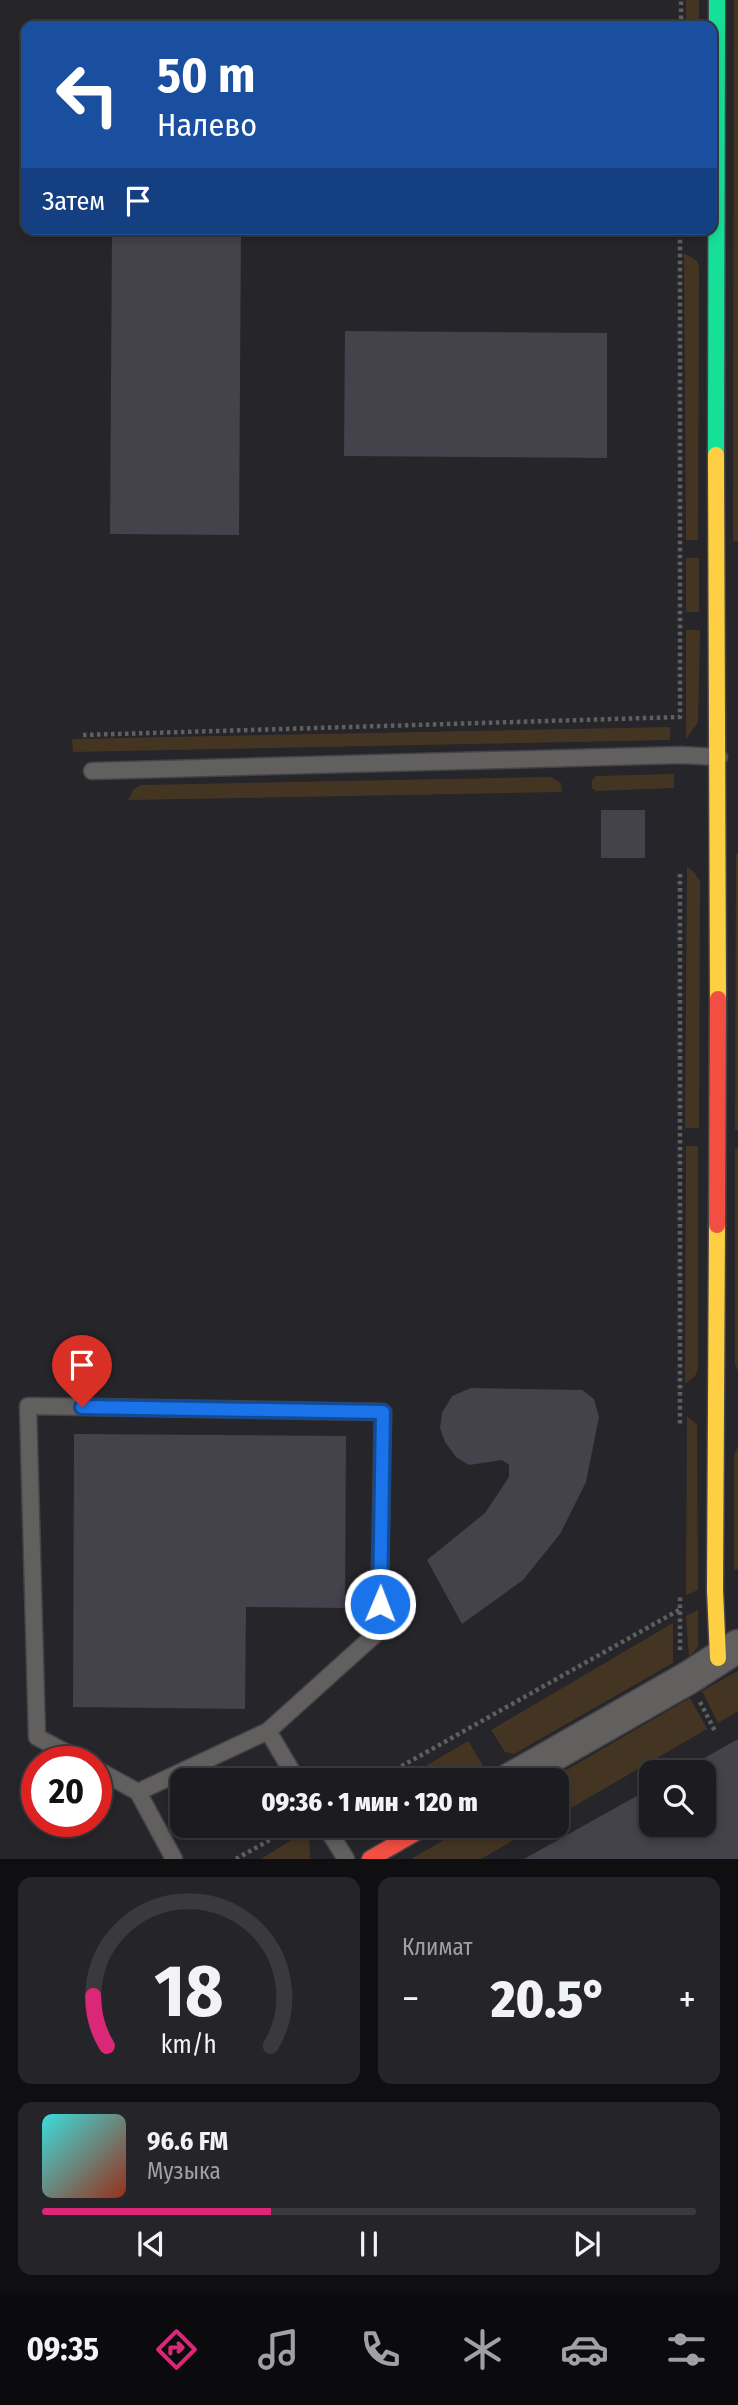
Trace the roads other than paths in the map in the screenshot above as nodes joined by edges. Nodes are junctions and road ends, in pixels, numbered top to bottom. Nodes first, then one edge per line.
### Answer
1 (718, 0) edge
2 (727, 584) edge
3 (719, 757) junction
4 (92, 771) dead end
5 (728, 1652) edge
6 (268, 1731) junction
7 (54, 1746) edge
8 (290, 1768) edge
9 (530, 1768) edge
10 (112, 1778) edge
11 (138, 1792) junction
12 (333, 1838) edge
13 (406, 1838) edge
14 (174, 1859) edge
15 (346, 1859) edge
16 (370, 1859) edge

1 - 2 street
2 - 3 street
3 - 4 lane
3 - 5 street
5 - 9 street
6 - 7 lane
6 - 8 lane
6 - 11 lane
10 - 11 lane
11 - 14 lane
12 - 15 lane
13 - 16 street

